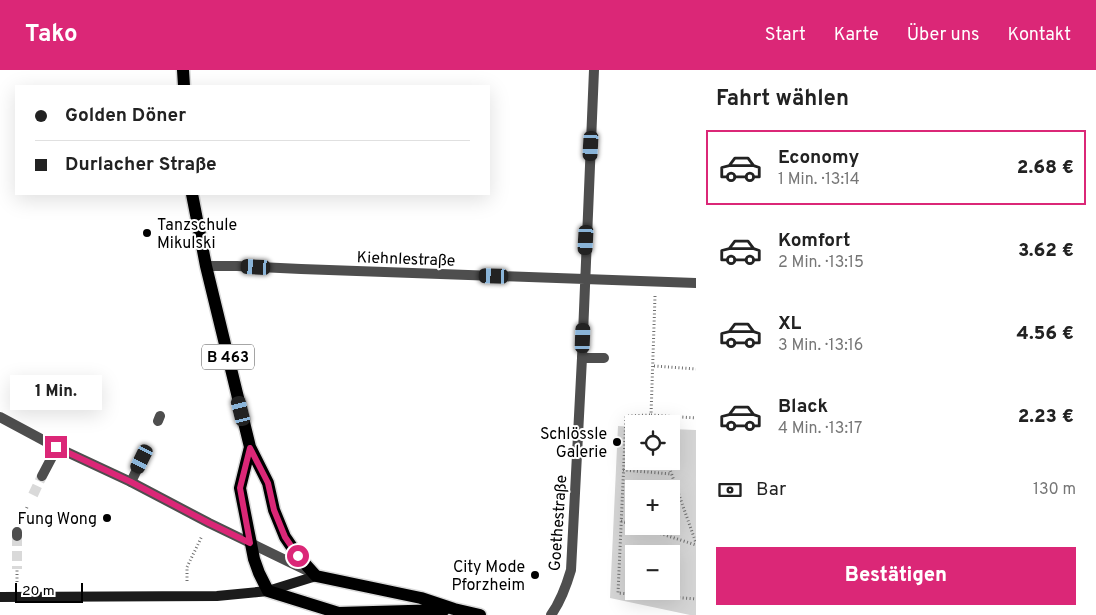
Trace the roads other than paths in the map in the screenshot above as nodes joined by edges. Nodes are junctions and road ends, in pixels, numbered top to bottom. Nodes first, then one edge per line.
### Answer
1 (183, 70) edge
2 (594, 70) edge
3 (184, 85) edge
4 (192, 195) edge
5 (206, 266) junction
6 (584, 278) junction
7 (696, 283) edge
8 (582, 358) junction
9 (604, 358) dead end
10 (0, 417) edge
11 (56, 447) junction
12 (250, 448) junction
13 (142, 459) dead end
14 (42, 476) tunnel mouth
15 (131, 482) junction
16 (250, 543) junction
17 (316, 576) junction
18 (268, 591) junction
19 (0, 597) edge
20 (454, 610) junction
21 (342, 614) edge
22 (480, 615) edge
23 (551, 615) edge

1 - 3 main road
2 - 6 street, Goethestraße
4 - 5 main road, B 463
5 - 6 street, Kiehnlestraße
5 - 12 main road, B 463
6 - 7 street, Kiehnlestraße
6 - 8 street, Goethestraße
8 - 9 street
8 - 23 street, Goethestraße
10 - 11 street
11 - 14 street
11 - 15 street
12 - 16 main road, B 463
12 - 17 main road, B 463
13 - 15 street
15 - 16 street
16 - 17 street
16 - 18 main road, B 463
17 - 18 main road
17 - 20 main road
18 - 19 main road
18 - 21 main road
20 - 21 main road
20 - 22 main road

